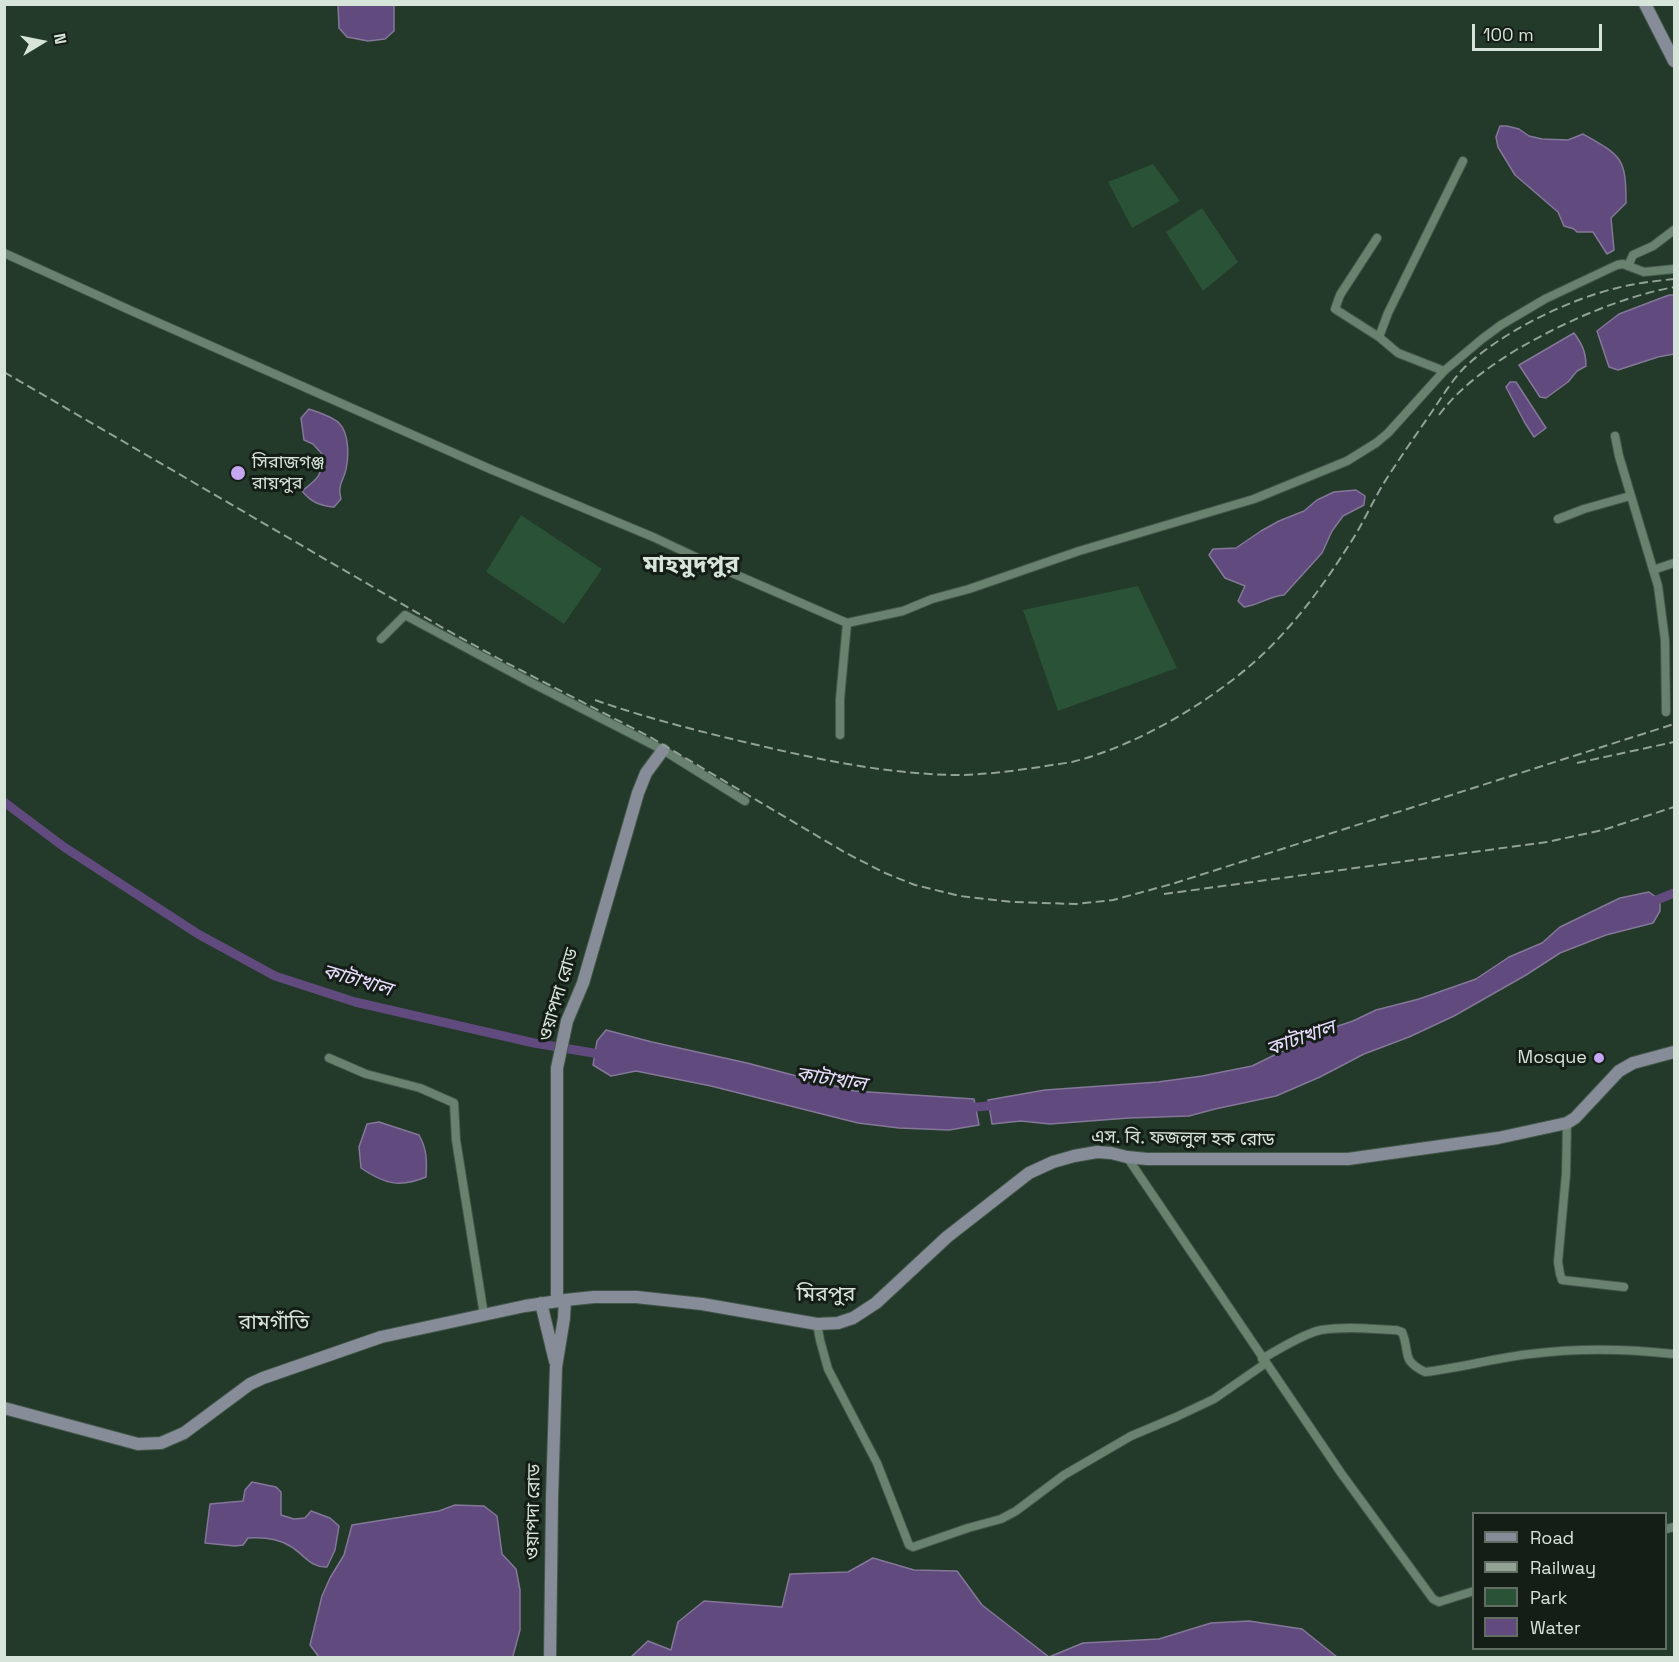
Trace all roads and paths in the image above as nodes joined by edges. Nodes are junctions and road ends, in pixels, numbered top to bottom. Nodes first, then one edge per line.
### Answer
1 (1646, 4) edge
2 (1674, 62) edge
3 (1463, 161) dead end
4 (1674, 230) edge
5 (1377, 238) dead end
6 (4, 253) edge
7 (1628, 266) junction
8 (1674, 269) edge
9 (1379, 337) junction
10 (1444, 371) junction
11 (1614, 436) dead end
12 (1630, 496) junction
13 (1558, 519) dead end
14 (1674, 563) edge
15 (1653, 570) junction
16 (847, 624) junction
17 (381, 639) dead end
18 (1666, 712) dead end
19 (840, 735) dead end
20 (663, 750) junction
21 (745, 801) dead end
22 (1674, 1052) edge
23 (329, 1058) dead end
24 (1567, 1123) junction
25 (1127, 1157) junction
26 (1624, 1287) dead end
27 (561, 1300) junction
28 (541, 1303) junction
29 (484, 1315) junction
30 (817, 1324) junction
31 (1674, 1354) edge
32 (1264, 1361) junction
33 (556, 1367) junction
34 (4, 1408) edge
35 (1472, 1591) edge
36 (550, 1658) edge

1 - 2 main road
3 - 9 street
4 - 7 street
5 - 9 street
6 - 16 street
7 - 8 street
7 - 10 street
9 - 10 street
10 - 16 street
11 - 12 street
12 - 13 street
12 - 15 street
14 - 15 street
15 - 18 street
16 - 19 street
17 - 20 street
20 - 21 street
20 - 27 main road, ওয়াপদা রোড
22 - 24 main road, এস. বি. ফজলুল হক রোড
23 - 29 street
24 - 25 main road, এস. বি. ফজলুল হক রোড
24 - 26 street
25 - 30 main road, এস. বি. ফজলুল হক রোড
25 - 32 street
27 - 28 main road, এস. বি. ফজলুল হক রোড
27 - 30 main road, এস. বি. ফজলুল হক রোড
27 - 33 main road, ওয়াপদা রোড
28 - 29 main road, এস. বি. ফজলুল হক রোড
28 - 33 main road, ওয়াপদা রোড
29 - 34 main road, এস. বি. ফজলুল হক রোড
30 - 32 street
31 - 32 street
32 - 35 street
33 - 36 main road, ওয়াপদা রোড

